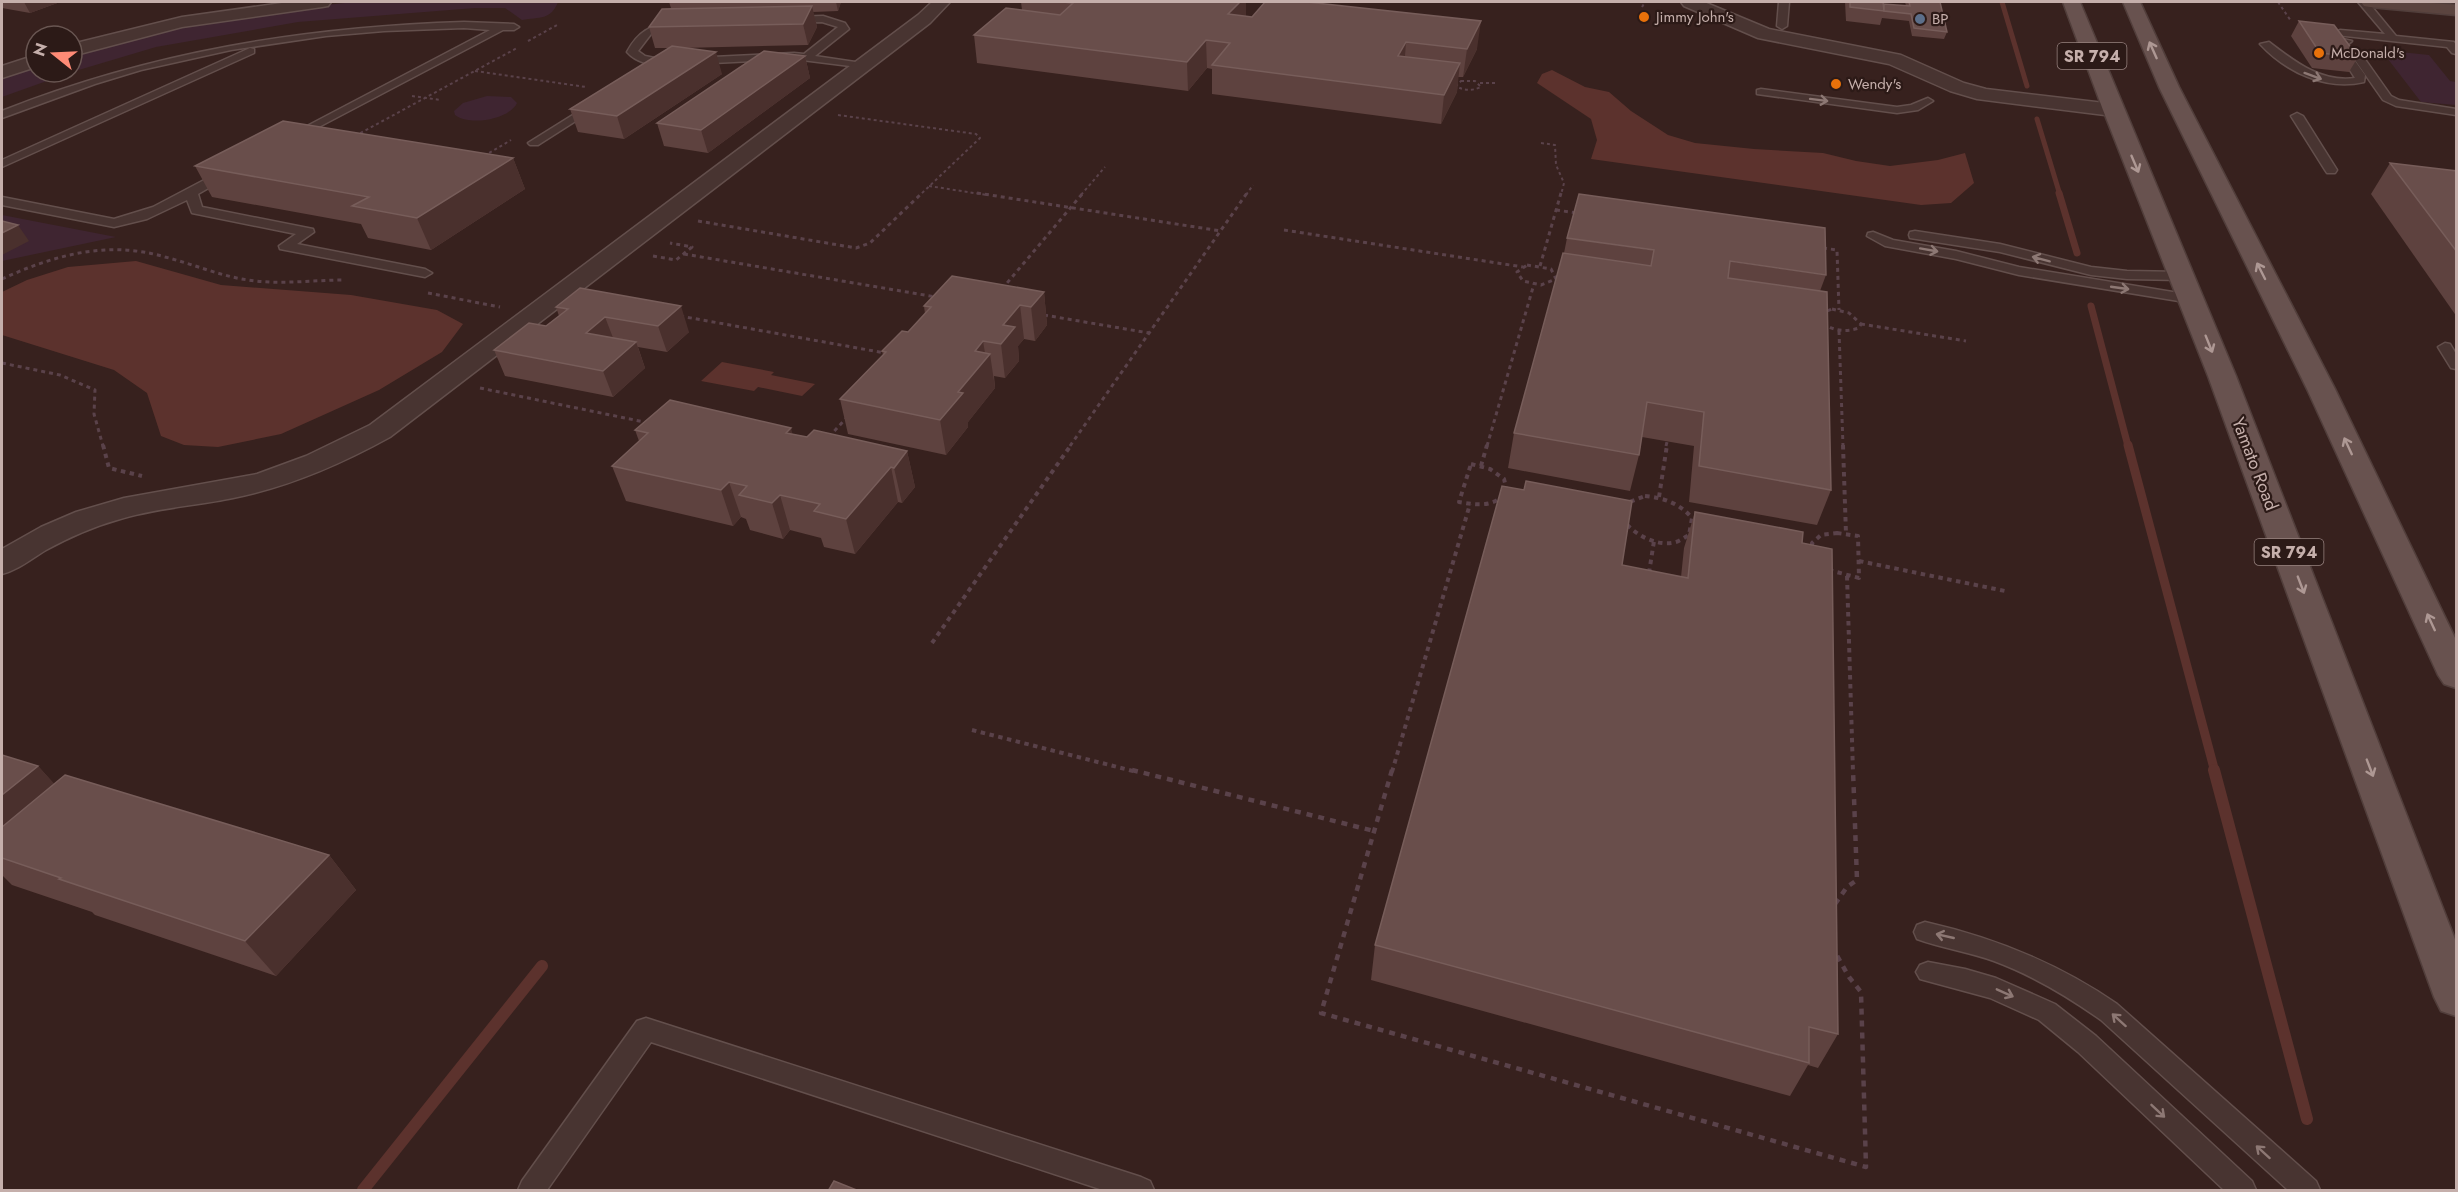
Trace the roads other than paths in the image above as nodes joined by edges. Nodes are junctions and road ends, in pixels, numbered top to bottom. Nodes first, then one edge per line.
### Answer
1 (254, 2) edge
2 (322, 2) edge
3 (941, 2) edge
4 (1690, 2) edge
5 (1784, 2) edge
6 (2071, 2) edge
7 (2363, 2) edge
8 (2370, 2) edge
9 (295, 3) edge
10 (2158, 5) dead end
11 (2133, 7) edge
12 (2457, 10) edge
13 (776, 21) edge
14 (682, 24) edge
15 (1782, 26) dead end
16 (514, 27) dead end
17 (375, 28) junction
18 (499, 29) junction
19 (442, 37) dead end
20 (2343, 37) junction
21 (84, 38) edge
22 (454, 38) dead end
23 (2393, 38) junction
24 (274, 40) junction
25 (476, 41) junction
26 (2265, 44) dead end
27 (84, 47) edge
28 (2453, 48) edge
29 (24, 55) edge
30 (806, 58) junction
31 (2, 62) edge
32 (668, 62) junction
33 (24, 65) edge
34 (862, 66) junction
35 (2, 72) edge
36 (642, 74) edge
37 (1761, 92) dead end
38 (604, 98) edge
39 (1928, 101) dead end
40 (2113, 110) junction
41 (2457, 112) edge
42 (2, 115) edge
43 (2297, 116) dead end
44 (534, 143) dead end
45 (279, 144) edge
46 (2, 164) edge
47 (239, 165) edge
48 (2331, 170) dead end
49 (190, 191) junction
50 (2, 201) edge
51 (425, 273) dead end
52 (2186, 288) junction
53 (2445, 347) dead end
54 (2457, 365) edge
55 (2, 563) edge
56 (2457, 675) edge
57 (1925, 932) dead end
58 (1928, 972) dead end
59 (2457, 997) edge
60 (531, 1191) edge
61 (1141, 1191) edge
62 (2243, 1191) edge
63 (2307, 1191) edge

1 - 21 street
2 - 9 street
3 - 34 street
4 - 40 street
5 - 15 lane
6 - 40 main road, Yamato Road / SR 794
7 - 23 lane
8 - 12 street
9 - 27 street
10 - 11 main road
56 -> 11 main road, SR 794
13 - 30 lane
14 - 32 lane
16 - 18 lane
17 - 18 lane
17 - 19 lane
17 - 24 lane
18 - 25 lane
20 - 23 lane
26 -> 20 lane
20 - 41 lane
22 - 25 lane
23 - 28 lane
24 - 42 lane
24 - 46 lane
25 - 45 lane
29 - 31 street
30 - 32 lane
30 - 34 lane
32 - 36 lane
33 - 35 street
34 - 55 street
37 -> 39 lane
38 - 44 lane
40 -> 52 main road, Yamato Road / SR 794
43 - 48 lane
47 - 49 lane
49 - 50 lane
49 - 51 lane
52 -> 52 lane
52 -> 59 main road, Yamato Road / SR 794
53 - 54 lane
63 -> 57 lane
58 -> 62 lane
60 - 61 lane

